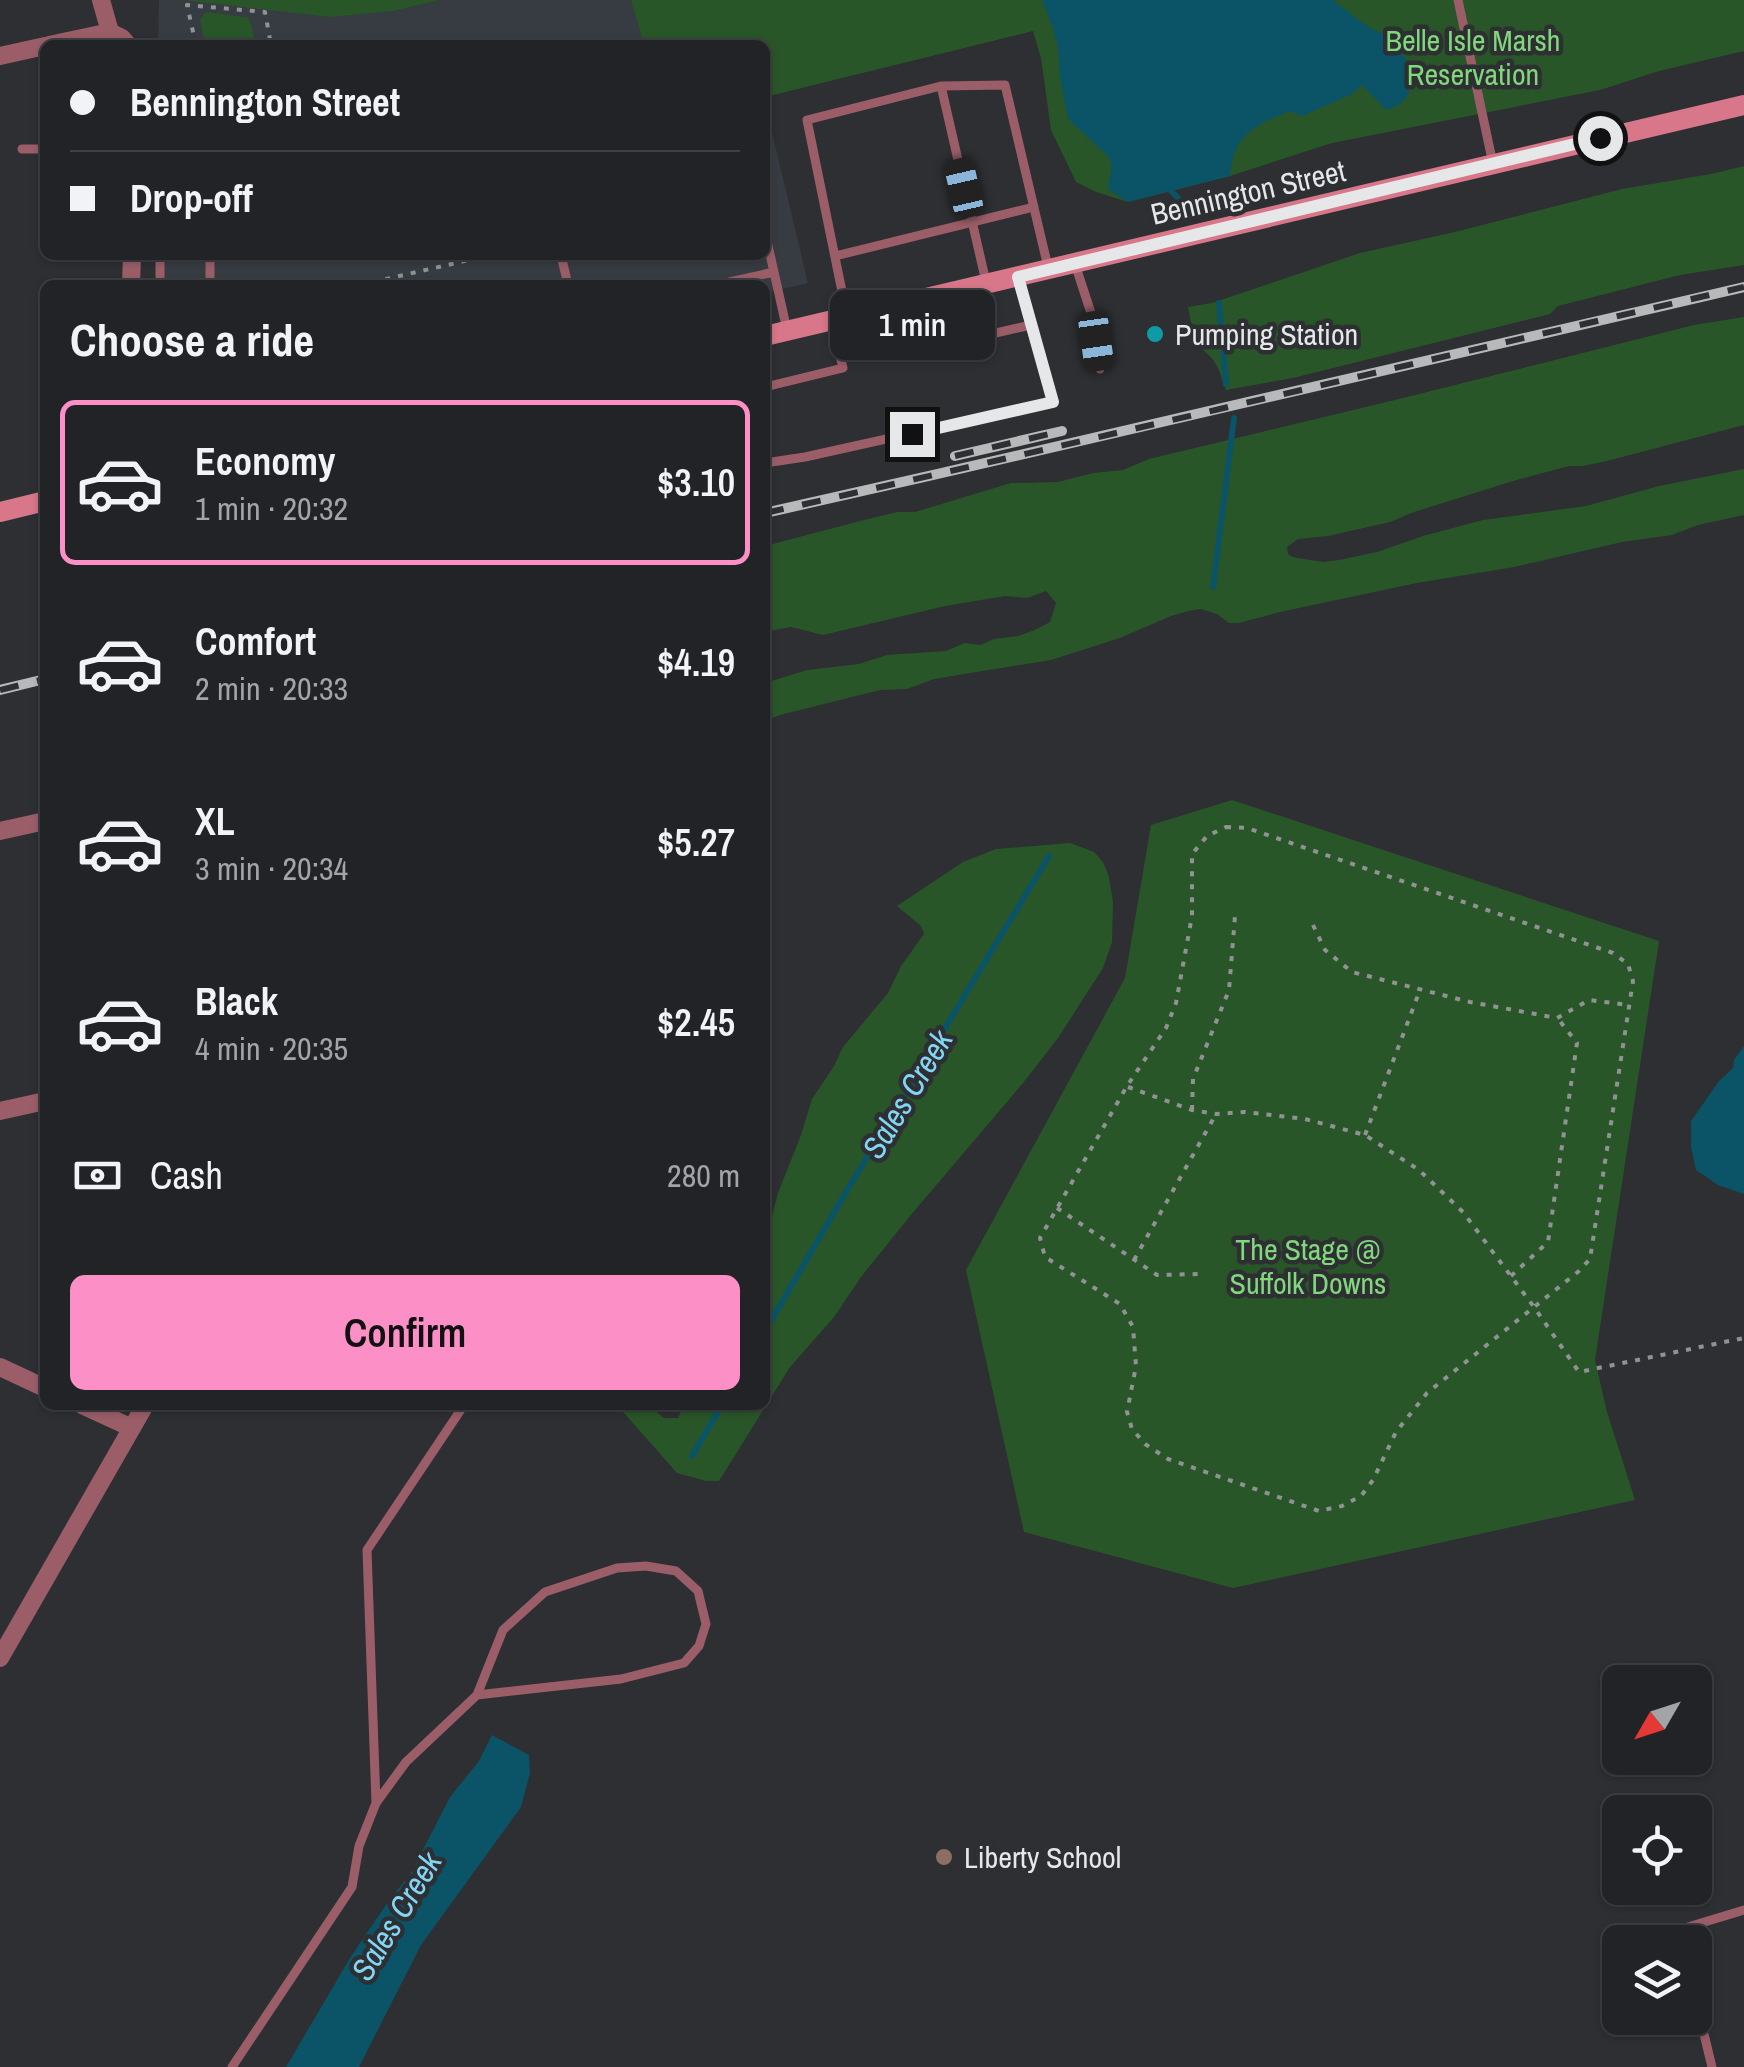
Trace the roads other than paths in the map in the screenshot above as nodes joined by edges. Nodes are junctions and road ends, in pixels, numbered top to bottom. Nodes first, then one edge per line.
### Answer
1 (101, 0) edge
2 (1458, 0) edge
3 (110, 32) junction
4 (74, 40) edge
5 (121, 40) edge
6 (40, 47) edge
7 (0, 56) edge
8 (941, 86) junction
9 (1744, 105) edge
10 (40, 148) edge
11 (22, 149) dead end
12 (1493, 164) junction
13 (1034, 208) junction
14 (972, 222) junction
15 (770, 254) edge
16 (835, 256) junction
17 (1075, 264) junction
18 (1049, 270) junction
19 (774, 272) junction
20 (1018, 277) junction
21 (738, 280) edge
22 (987, 285) junction
23 (888, 308) junction
24 (840, 319) junction
25 (1032, 326) junction
26 (788, 330) junction
27 (770, 335) edge
28 (1100, 370) dead end
29 (770, 386) edge
30 (770, 462) edge
31 (40, 502) edge
32 (0, 512) edge
33 (40, 822) edge
34 (0, 831) edge
35 (40, 1102) edge
36 (0, 1111) edge
37 (0, 1367) edge
38 (40, 1386) edge
39 (93, 1410) edge
40 (143, 1410) edge
41 (461, 1410) edge
42 (132, 1428) junction
43 (0, 1658) edge
44 (477, 1696) junction
45 (376, 1803) junction
46 (1744, 1910) edge
47 (1694, 1925) edge
48 (1704, 2035) edge
49 (232, 2067) edge
50 (1712, 2067) edge

1 - 3 street
2 - 12 lane
3 - 4 street
3 - 5 street
6 - 7 street
8 - 13 lane
8 - 14 lane
8 - 16 lane
9 - 12 main road, Bennington Street
10 - 11 lane
12 - 17 main road, Bennington Street
13 - 14 lane
13 - 18 lane
14 - 16 lane
14 - 22 lane
15 - 19 lane
16 - 24 lane
17 - 18 main road, Bennington Street
17 - 28 lane
18 - 20 main road, Bennington Street
19 - 21 lane
19 - 26 lane
20 - 22 main road, Bennington Street
20 - 25 lane
22 - 23 main road, Bennington Street
23 - 24 main road, Bennington Street
23 - 25 lane
24 - 26 main road, Bennington Street
24 - 29 lane
25 - 30 lane
26 - 27 main road, Bennington Street
31 - 32 main road
33 - 34 street
35 - 36 street
37 - 38 street
39 - 42 street
40 - 42 street
41 - 45 lane
42 - 43 street
44 - 44 lane
44 - 45 lane
45 - 49 lane
46 - 47 lane
48 - 50 lane

